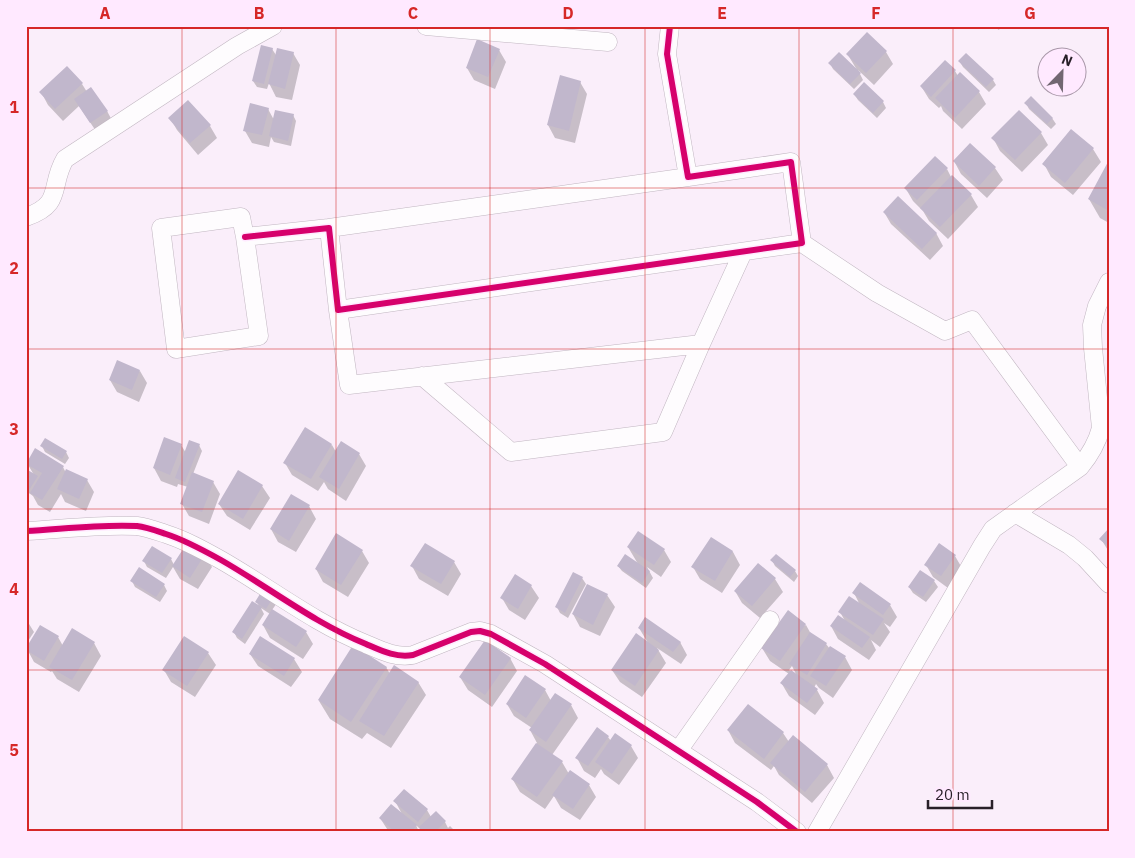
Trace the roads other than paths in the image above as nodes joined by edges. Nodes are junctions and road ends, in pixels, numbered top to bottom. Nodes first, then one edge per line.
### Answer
1 (273, 26) edge
2 (426, 26) edge
3 (670, 26) edge
4 (608, 42) dead end
5 (688, 177) junction
6 (26, 217) edge
7 (329, 228) junction
8 (245, 237) junction
9 (802, 243) junction
10 (742, 252) junction
11 (1109, 282) edge
12 (338, 310) junction
13 (701, 344) junction
14 (422, 376) junction
15 (1080, 467) junction
16 (1014, 513) junction
17 (26, 531) edge
18 (1109, 584) edge
19 (770, 620) dead end
20 (678, 751) junction
21 (797, 832) edge
22 (818, 832) edge

1 - 6 street
2 - 4 street
3 - 5 street
5 - 7 street
5 - 9 street
7 - 8 street
7 - 12 street
8 - 8 street
9 - 10 street
9 - 15 street
10 - 12 street
10 - 13 street
11 - 15 street
12 - 14 street
13 - 14 street
13 - 14 street
15 - 16 street
16 - 18 street
16 - 22 street
17 - 20 street
19 - 20 street
20 - 21 street

